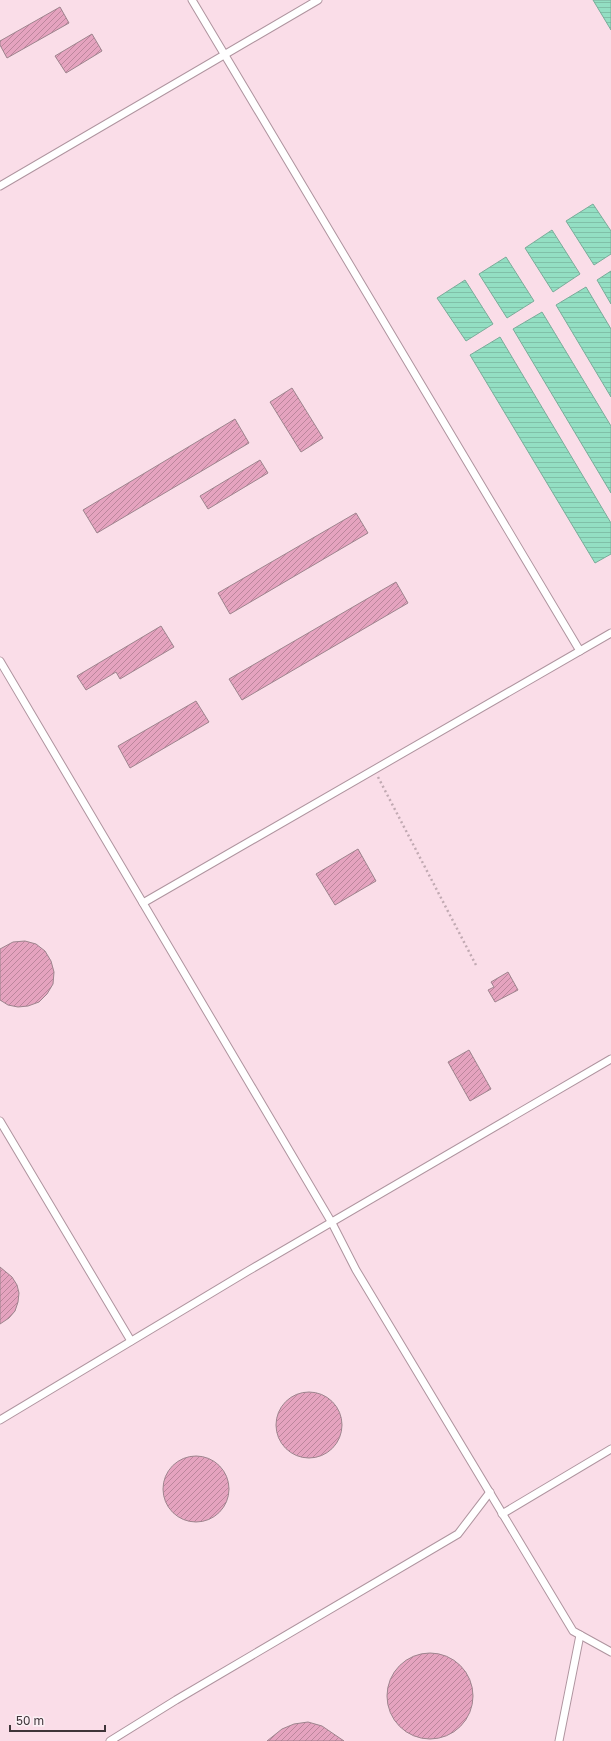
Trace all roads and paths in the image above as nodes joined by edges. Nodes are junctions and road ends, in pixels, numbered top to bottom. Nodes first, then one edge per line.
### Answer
1 (192, 0) edge
2 (318, 0) edge
3 (224, 55) junction
4 (0, 186) edge
5 (611, 633) edge
6 (580, 651) junction
7 (1, 666) edge
8 (374, 770) junction
9 (143, 903) junction
10 (477, 967) dead end
11 (611, 1058) edge
12 (0, 1120) edge
13 (332, 1223) junction
14 (131, 1341) junction
15 (0, 1420) edge
16 (611, 1449) edge
17 (490, 1492) junction
18 (502, 1514) junction
19 (580, 1635) junction
20 (611, 1652) edge
21 (110, 1741) edge
22 (559, 1741) edge

1 - 3 lane
2 - 3 lane
3 - 4 lane
3 - 6 lane
5 - 6 lane
6 - 8 lane
7 - 9 lane
8 - 9 lane
8 - 10 path
9 - 13 lane
11 - 13 lane
12 - 14 lane
13 - 14 lane
13 - 17 lane
14 - 15 lane
16 - 18 lane
17 - 18 lane
17 - 21 lane
18 - 19 lane
19 - 20 lane
19 - 22 lane

